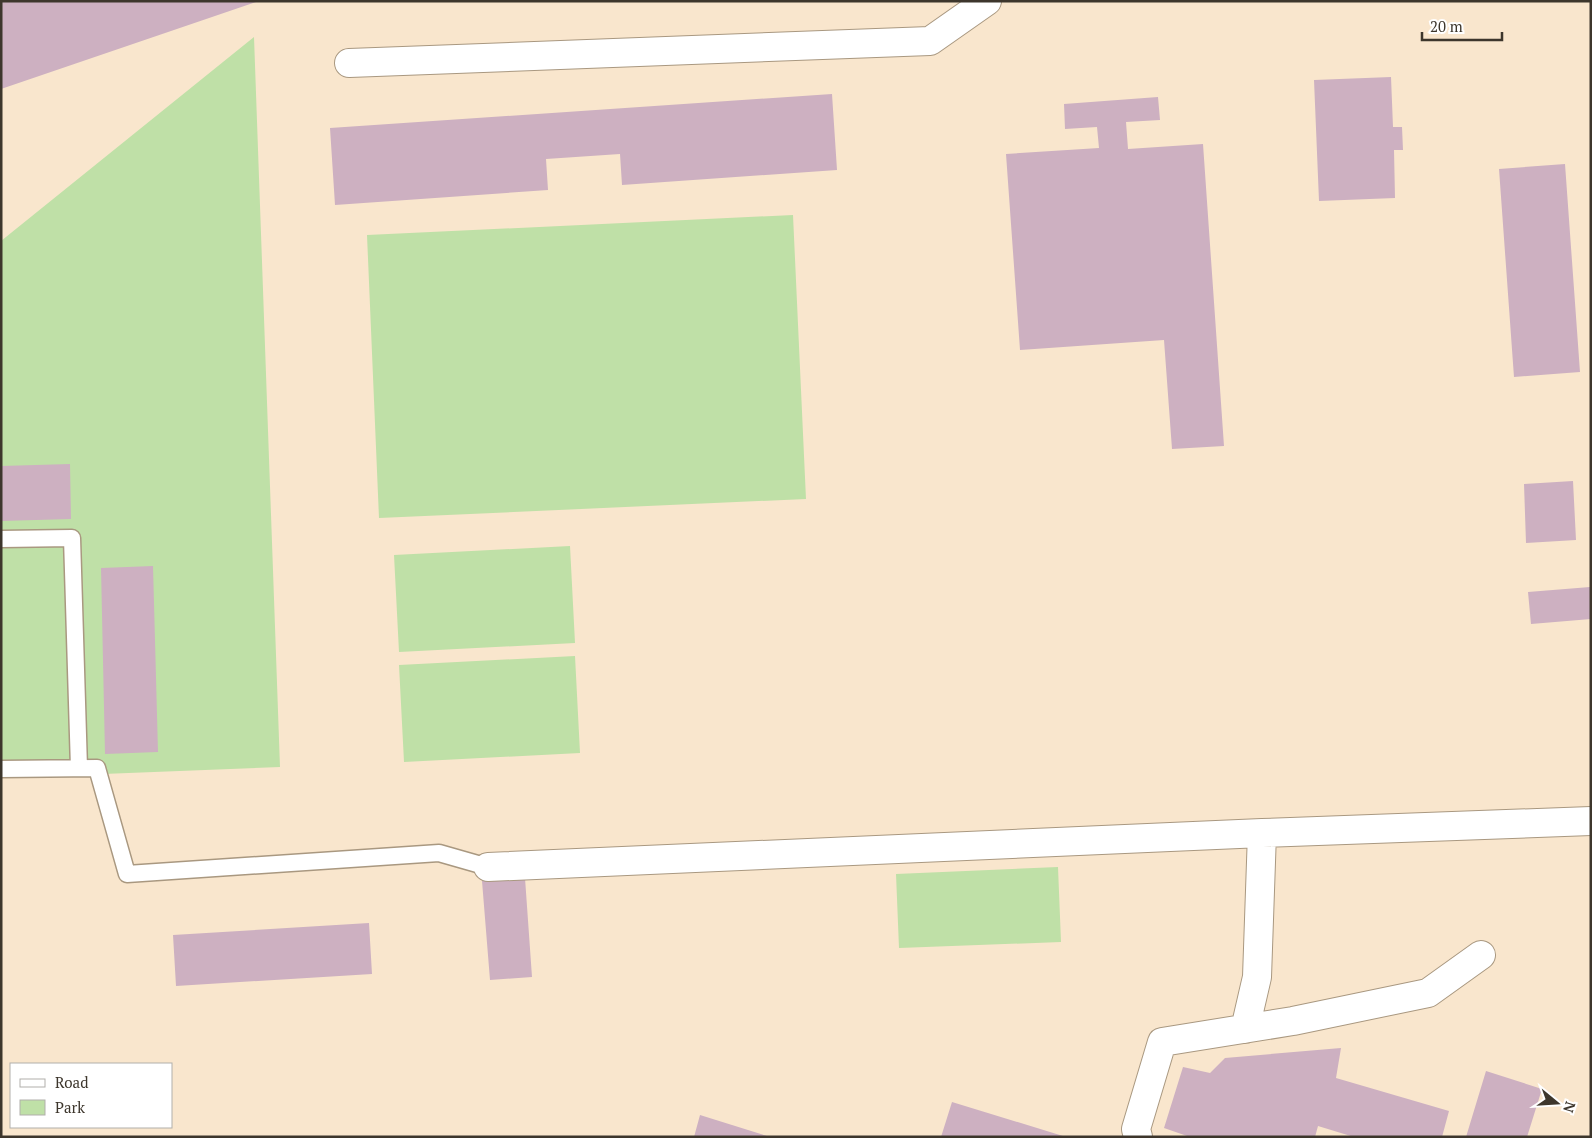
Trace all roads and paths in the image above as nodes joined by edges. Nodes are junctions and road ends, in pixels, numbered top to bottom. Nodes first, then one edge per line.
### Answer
1 (987, 1) edge
2 (348, 63) dead end
3 (1, 539) edge
4 (79, 768) junction
5 (1, 769) edge
6 (1591, 821) edge
7 (1262, 833) junction
8 (488, 867) joint
9 (1481, 955) dead end
10 (1245, 1029) junction
11 (1138, 1137) edge

1 - 2 street
3 - 4 lane
4 - 5 lane
4 - 8 lane
6 - 7 street
7 - 8 street
7 - 10 street
9 - 10 street
10 - 11 street

